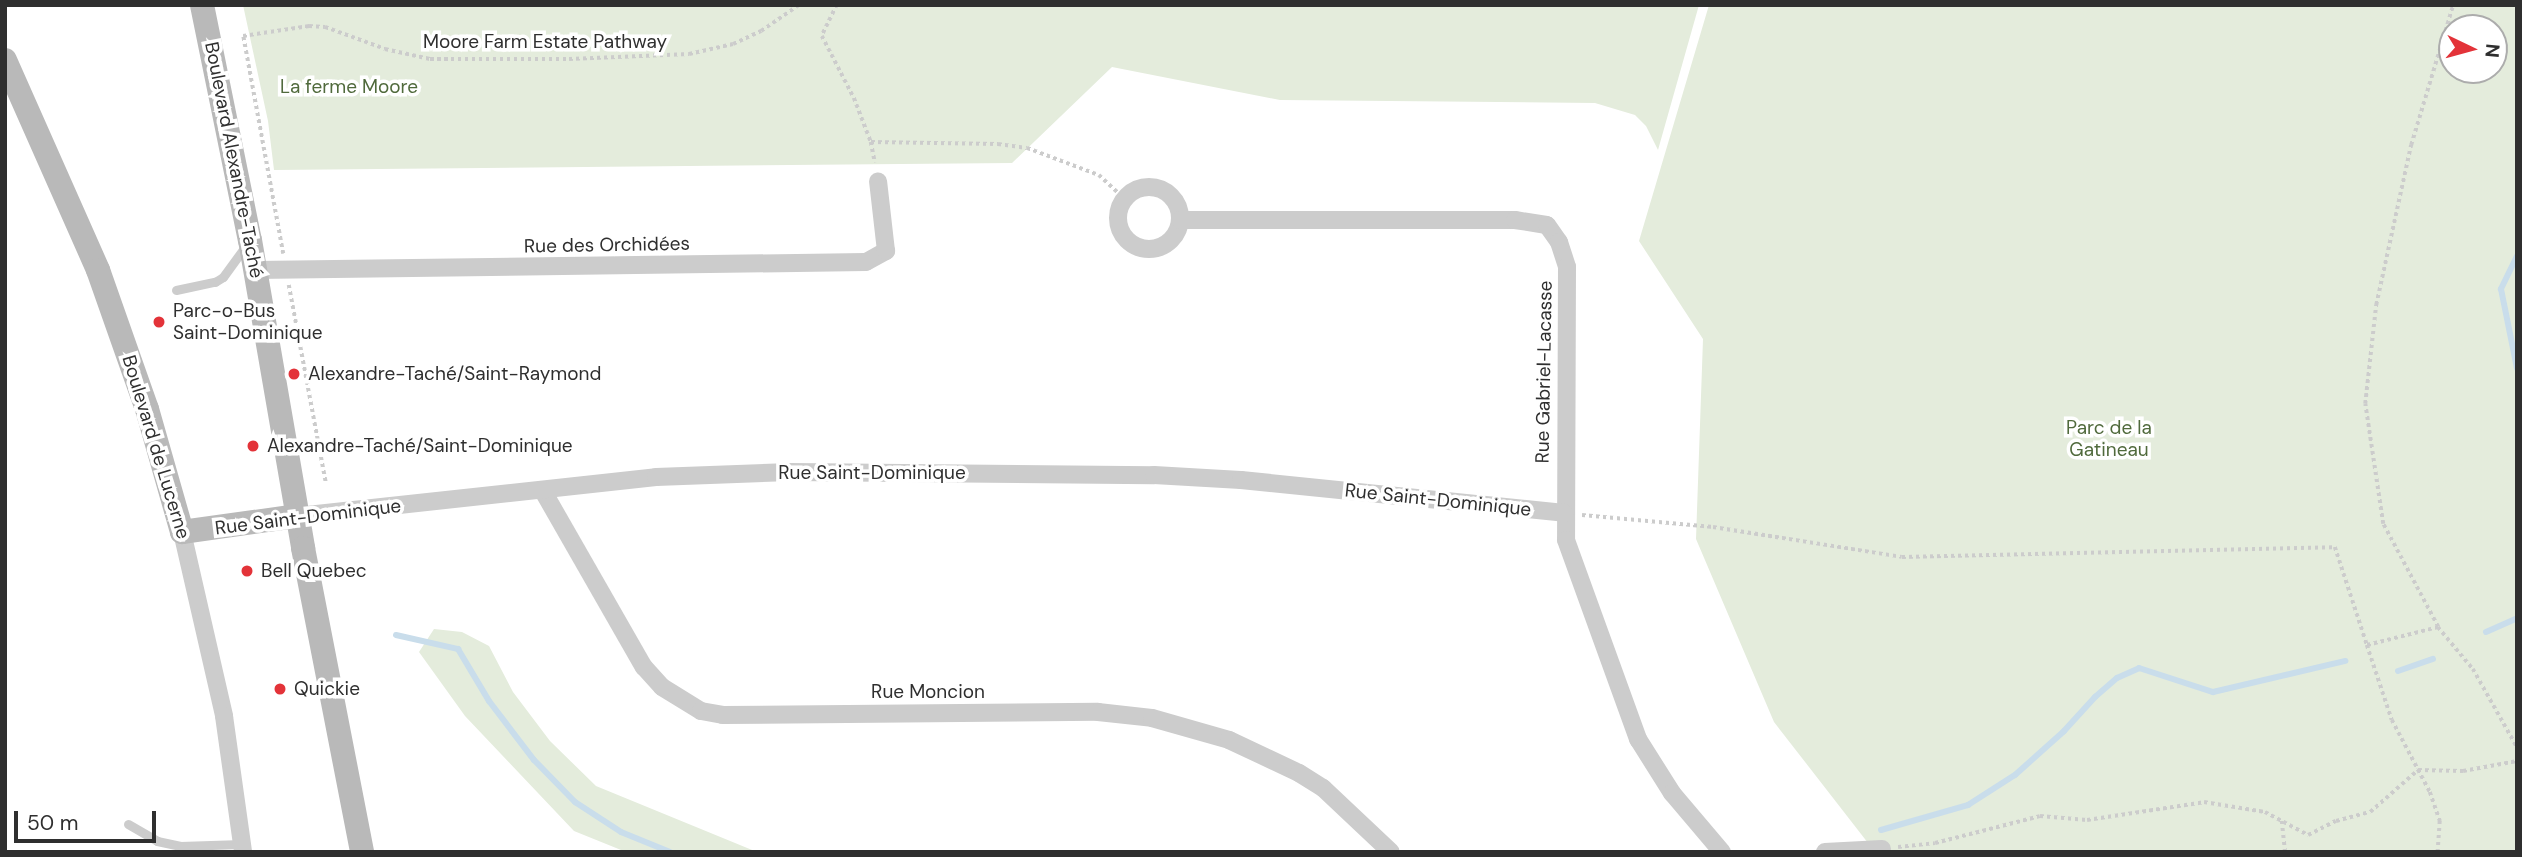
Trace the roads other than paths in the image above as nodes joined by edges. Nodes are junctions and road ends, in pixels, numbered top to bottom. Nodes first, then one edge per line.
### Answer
1 (202, 5) edge
2 (5, 60) edge
3 (878, 181) road end
4 (1180, 220) junction
5 (250, 240) junction
6 (256, 270) junction
7 (176, 290) dead end
8 (543, 491) junction
9 (1564, 513) junction
10 (298, 516) junction
11 (182, 532) junction
12 (128, 824) dead end
13 (243, 848) edge
14 (1882, 849) road end
15 (362, 852) edge
16 (1391, 852) edge
17 (1722, 852) edge
18 (1825, 852) edge

1 - 5 main road, Boulevard Alexandre-Taché
2 - 11 main road, Boulevard de Lucerne
3 - 6 street, Rue des Orchidées
4 - 4 street
4 - 9 street, Rue Gabriel-Lacasse
5 - 6 main road, Boulevard Alexandre-Taché
5 - 7 lane
6 - 10 main road, Boulevard Alexandre-Taché
8 - 9 street, Rue Saint-Dominique
8 - 10 street, Rue Saint-Dominique
8 - 16 street, Rue Moncion
9 - 17 street, Rue Gabriel-Lacasse
10 - 11 main road, Rue Saint-Dominique
10 - 15 main road, Boulevard Alexandre-Taché
11 - 13 street, Boulevard de Lucerne
12 - 13 lane
14 - 18 street

